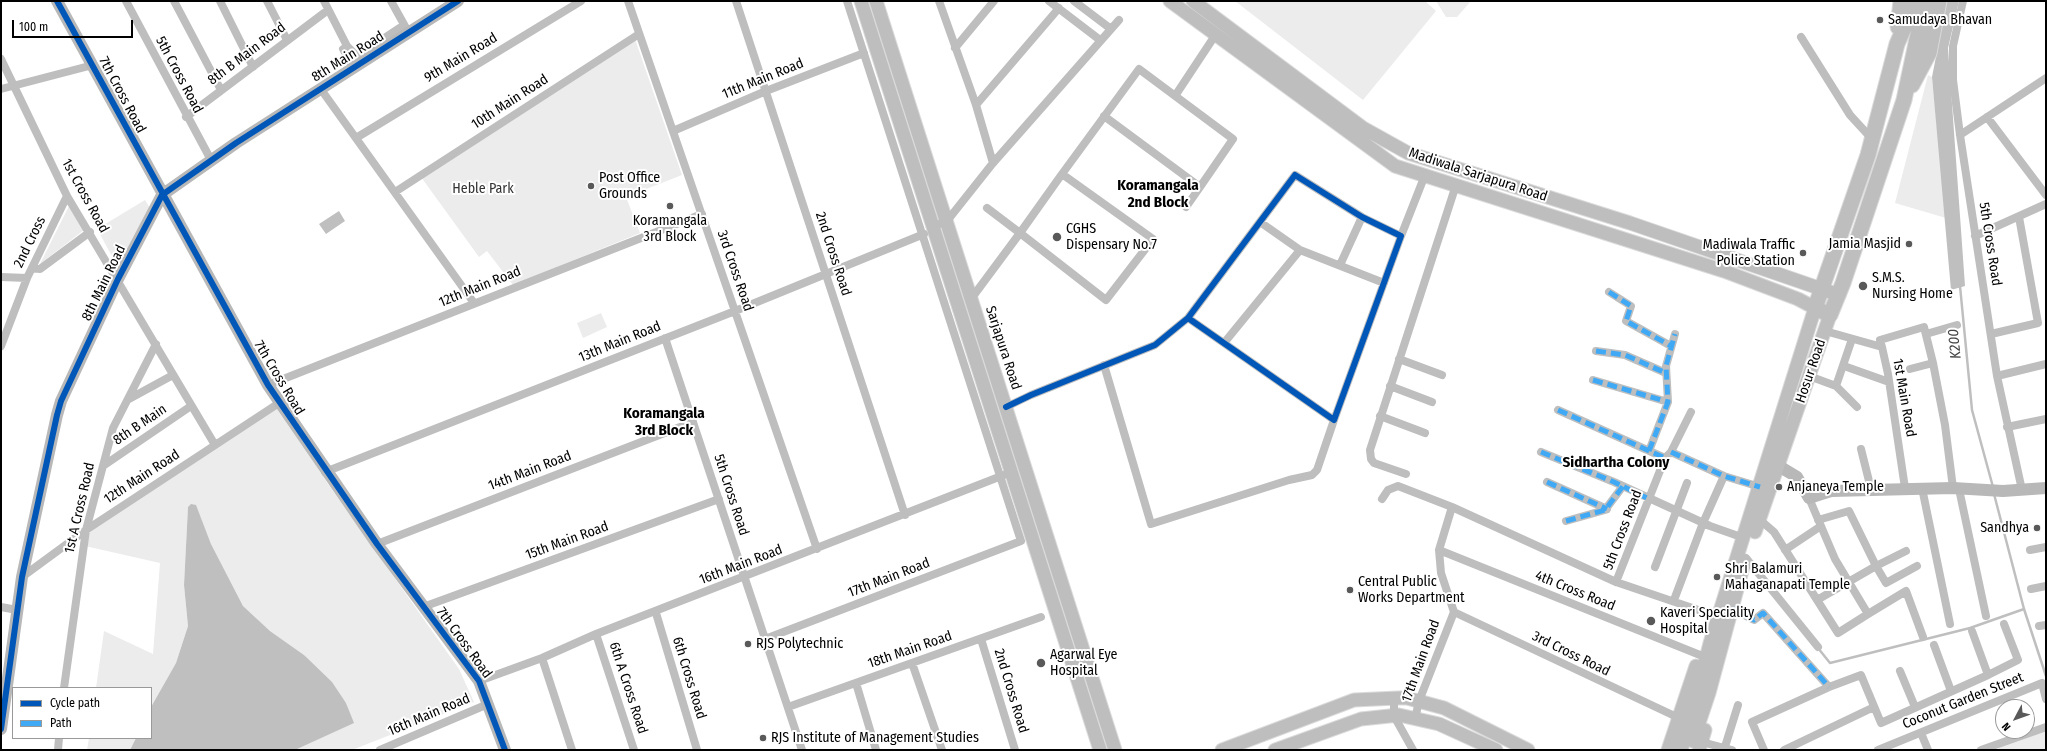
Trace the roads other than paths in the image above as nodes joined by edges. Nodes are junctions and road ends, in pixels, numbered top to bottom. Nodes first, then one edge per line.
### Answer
1 (57, 1) edge
2 (126, 1) edge
3 (174, 1) edge
4 (220, 1) edge
5 (267, 1) edge
6 (318, 1) edge
7 (324, 1) edge
8 (391, 1) edge
9 (458, 1) edge
10 (581, 1) edge
11 (628, 1) edge
12 (736, 1) edge
13 (847, 1) edge
14 (861, 1) edge
15 (876, 1) edge
16 (939, 1) edge
17 (994, 1) edge
18 (1049, 1) edge
19 (1074, 1) edge
20 (1170, 1) edge
21 (1193, 1) edge
22 (1901, 1) edge
23 (1912, 1) edge
24 (1925, 1) edge
25 (1939, 1) edge
26 (1963, 1) edge
27 (1059, 8) junction
28 (324, 13) junction
29 (1119, 20) dead end
30 (406, 29) junction
31 (1111, 29) junction
32 (639, 34) junction
33 (1216, 34) junction
34 (1801, 37) dead end
35 (287, 40) junction
36 (1100, 40) junction
37 (1897, 44) junction
38 (955, 48) junction
39 (864, 53) junction
40 (1, 59) edge
41 (93, 65) junction
42 (252, 67) junction
43 (353, 68) junction
44 (1289, 72) junction
45 (2046, 78) edge
46 (1283, 84) junction
47 (15, 86) junction
48 (320, 88) junction
49 (1, 89) edge
50 (221, 90) junction
51 (766, 91) junction
52 (1175, 96) junction
53 (1904, 100) junction
54 (976, 105) junction
55 (1104, 116) junction
56 (1987, 116) junction
57 (186, 117) junction
58 (673, 131) junction
59 (1960, 135) junction
60 (356, 138) junction
61 (1872, 139) junction
62 (211, 160) junction
63 (993, 163) junction
64 (1062, 174) junction
65 (1425, 175) junction
66 (1456, 185) junction
67 (1200, 187) junction
68 (395, 192) junction
69 (162, 195) junction
70 (2046, 195) edge
71 (67, 196) junction
72 (2046, 204) edge
73 (987, 208) dead end
74 (1186, 208) dead end
75 (702, 214) junction
76 (2019, 216) junction
77 (1362, 217) junction
78 (947, 221) junction
79 (1260, 222) junction
80 (929, 230) junction
81 (90, 232) junction
82 (1020, 233) junction
83 (1400, 236) junction
84 (1975, 236) junction
85 (1300, 250) junction
86 (1340, 265) junction
87 (32, 268) junction
88 (826, 274) junction
89 (1, 277) edge
90 (27, 278) junction
91 (118, 279) junction
92 (1384, 282) junction
93 (1821, 289) junction
94 (1609, 292) dead end
95 (1839, 295) junction
96 (970, 299) junction
97 (474, 303) junction
98 (1815, 308) junction
99 (735, 311) junction
100 (1830, 316) junction
101 (1188, 318) junction
102 (1957, 325) dead end
103 (1825, 331) junction
104 (1675, 334) dead end
105 (1926, 334) junction
106 (1991, 334) junction
107 (665, 338) junction
108 (1852, 339) junction
109 (1224, 343) junction
110 (156, 344) junction
111 (1, 346) edge
112 (1671, 346) junction
113 (1882, 347) junction
114 (1596, 351) dead end
115 (1399, 360) junction
116 (1933, 363) junction
117 (2046, 364) edge
118 (1104, 365) junction
119 (1844, 366) junction
120 (1910, 369) dead end
121 (1666, 373) junction
122 (173, 375) junction
123 (1442, 375) dead end
124 (1809, 376) junction
125 (1997, 376) junction
126 (1593, 380) dead end
127 (1889, 382) junction
128 (268, 385) junction
129 (1390, 386) junction
130 (1836, 386) junction
131 (128, 400) junction
132 (1432, 402) dead end
133 (1668, 402) junction
134 (279, 403) junction
135 (191, 406) junction
136 (1006, 407) junction
137 (1857, 407) dead end
138 (1558, 410) dead end
139 (1691, 412) dead end
140 (1380, 416) junction
141 (2046, 419) edge
142 (1334, 420) junction
143 (693, 422) junction
144 (2007, 427) junction
145 (1425, 433) dead end
146 (215, 445) junction
147 (1861, 449) dead end
148 (1649, 451) junction
149 (1541, 452) dead end
150 (1668, 455) junction
151 (1778, 465) junction
152 (103, 466) junction
153 (1012, 471) junction
154 (325, 472) junction
155 (1406, 474) dead end
156 (1724, 476) junction
157 (1000, 477) junction
158 (1547, 482) dead end
159 (1687, 484) dead end
160 (1623, 486) junction
161 (1760, 486) junction
162 (1905, 488) junction
163 (1922, 488) junction
164 (1956, 488) junction
165 (2046, 488) edge
166 (1871, 490) junction
167 (2022, 490) junction
168 (1809, 498) junction
169 (719, 499) junction
170 (1382, 499) dead end
171 (1649, 499) junction
172 (1452, 507) junction
173 (1606, 509) junction
174 (1677, 511) junction
175 (905, 514) junction
176 (1759, 519) junction
177 (1566, 521) dead end
178 (1703, 523) junction
179 (1819, 523) junction
180 (86, 530) junction
181 (1744, 538) junction
182 (1021, 541) joint
183 (377, 544) junction
184 (2046, 547) edge
185 (817, 549) junction
186 (1439, 550) junction
187 (1785, 550) junction
188 (2030, 550) dead end
189 (1906, 551) dead end
190 (1746, 558) junction
191 (1876, 566) junction
192 (1917, 566) dead end
193 (1655, 567) dead end
194 (22, 577) junction
195 (745, 577) junction
196 (1616, 582) junction
197 (1849, 582) junction
198 (2046, 586) edge
199 (2031, 589) dead end
200 (1674, 600) junction
201 (1817, 600) junction
202 (1, 607) edge
203 (423, 607) junction
204 (1732, 609) junction
205 (17, 610) junction
206 (656, 612) junction
207 (1056, 612) junction
208 (1454, 612) junction
209 (1868, 614) junction
210 (1986, 616) dead end
211 (1719, 617) junction
212 (1950, 624) dead end
213 (2004, 624) dead end
214 (1972, 631) dead end
215 (596, 634) junction
216 (1923, 638) dead end
217 (765, 639) junction
218 (982, 639) junction
219 (1710, 643) junction
220 (1934, 645) dead end
221 (1818, 647) dead end
222 (1700, 655) junction
223 (542, 658) junction
224 (912, 663) junction
225 (1900, 671) dead end
226 (1988, 675) junction
227 (479, 681) junction
228 (856, 683) junction
229 (64, 687) edge
230 (1830, 687) junction
231 (1951, 691) junction
232 (1709, 693) junction
233 (1394, 698) junction
234 (2046, 699) edge
235 (1419, 701) junction
236 (488, 704) junction
237 (1738, 705) dead end
238 (788, 707) junction
239 (1874, 707) junction
240 (1914, 707) junction
241 (1394, 716) junction
242 (1679, 718) junction
243 (1415, 719) junction
244 (2046, 727) edge
245 (1, 729) edge
246 (1922, 733) junction
247 (59, 739) edge
248 (1700, 746) edge
249 (394, 747) edge
250 (1995, 748) edge
251 (1726, 749) edge
252 (58, 750) edge
253 (380, 750) edge
254 (505, 750) edge
255 (572, 750) edge
256 (634, 750) edge
257 (697, 750) edge
258 (802, 750) edge
259 (876, 750) edge
260 (942, 750) edge
261 (1015, 750) edge
262 (1100, 750) edge
263 (1115, 750) edge
264 (1222, 750) edge
265 (1275, 750) edge
266 (1413, 750) edge
267 (1496, 750) edge
268 (1528, 750) edge
269 (1668, 750) edge
270 (1681, 750) edge
271 (1690, 750) edge
272 (1764, 750) edge
273 (1784, 750) edge
274 (1878, 750) edge
275 (1928, 750) edge
276 (1980, 750) edge

1 - 41 street, 7th Cross Road
2 - 57 street, 5th Cross Road
3 - 50 street
4 - 42 street
5 - 35 street
6 - 28 street
7 - 30 street
8 - 30 street
9 - 30 street, 8th Main Road
10 - 60 street, 9th Main Road
11 - 32 street, 3rd Cross Road
12 - 51 street, 2nd Cross Road
13 - 39 street, Sarjapura Road
14 - 80 main road, Sarjapura Road
15 - 78 main road, Sarjapura Road
16 - 38 street
17 - 38 street
18 - 27 street
19 - 31 street
20 - 33 main road, Madiwala Sarjapura Road
21 - 44 main road, Madiwala Sarjapura Road
22 - 37 highway
23 - 37 highway, Hosur Road
24 - 53 highway, Hosur Road
25 - 53 highway
26 - 59 street, 5th Cross Road
27 - 36 street
27 - 54 street
28 - 35 street, 8th B Main Road
28 - 43 street
29 - 31 street
30 - 43 street, 8th Main Road
31 - 36 street
32 - 58 street, 3rd Cross Road
32 - 68 street, 10th Main Road
33 - 46 main road, Madiwala Sarjapura Road
33 - 52 street
34 - 61 street
35 - 42 street, 8th B Main Road
36 - 63 street
37 - 61 highway, Hosur Road
38 - 54 street
39 - 51 street, 11th Main Road
39 - 80 street, Sarjapura Road
40 - 47 street, 1st Cross Road
41 - 47 street
41 - 69 street, 7th Cross Road
42 - 50 street, 8th B Main Road
43 - 48 street, 8th Main Road
44 - 46 main road
44 - 93 main road, Madiwala Sarjapura Road
45 - 56 street
46 - 65 main road, Madiwala Sarjapura Road
47 - 49 street
47 - 71 street, 1st Cross Road
48 - 60 street
48 - 62 street, 8th Main Road
50 - 57 street, 8th B Main Road
51 - 58 street, 11th Main Road
51 - 88 street, 2nd Cross Road
52 - 55 street
52 - 67 street
53 - 95 highway, Hosur Road
54 - 63 street
55 - 64 street
55 - 67 street
56 - 59 street
56 - 70 street
57 - 62 street, 5th Cross Road
58 - 75 street, 3rd Cross Road
59 - 84 street, 5th Cross Road
60 - 68 street
61 - 93 highway, Hosur Road
62 - 69 street, 8th Main Road
63 - 78 street
64 - 82 street
64 - 82 street
65 - 66 main road, Madiwala Sarjapura Road
65 - 83 street
66 - 98 main road, Madiwala Sarjapura Road
66 - 115 street
67 - 74 street
68 - 97 street
69 - 91 street, 8th Main Road
69 - 128 street, 7th Cross Road
71 - 81 street, 1st Cross Road
71 - 87 street, 2nd Cross
72 - 76 street
73 - 82 street
75 - 97 street, 12th Main Road
75 - 99 street, 3rd Cross Road
76 - 84 street
76 - 106 street
77 - 79 street
77 - 83 street
77 - 86 street
78 - 80 street, 13th Main Road
78 - 96 main road, Sarjapura Road
79 - 85 street
79 - 101 street
80 - 88 street, 13th Main Road
80 - 153 main road, Sarjapura Road
80 - 157 street, Sarjapura Road
81 - 87 street
81 - 91 street, 1st Cross Road
82 - 96 street
83 - 92 street
84 - 106 street, 5th Cross Road
85 - 86 street
85 - 109 street
86 - 92 street
87 - 90 street, 2nd Cross
88 - 99 street, 13th Main Road
88 - 175 street, 2nd Cross Road
89 - 90 street
90 - 111 street, 2nd Cross
91 - 110 street, 1st Cross Road
91 - 194 street, 8th Main Road
92 - 142 street
93 - 95 main road, Madiwala Sarjapura Road
93 - 98 highway, Hosur Road
94 - 112 street
95 - 100 highway, Hosur Road
96 - 136 main road, Sarjapura Road
97 - 128 street, 12th Main Road
98 - 100 highway
98 - 161 main road, Hosur Road
99 - 107 street, 13th Main Road
99 - 185 street, 3rd Cross Road
100 - 103 main road, Hosur Road
101 - 109 street
101 - 118 street
102 - 105 street
103 - 108 street, 1st Main Road
103 - 124 main road, Hosur Road
104 - 112 street
105 - 113 street
105 - 116 street
106 - 125 street, 5th Cross Road
107 - 143 street, 5th Cross Road
107 - 154 street, 13th Main Road
108 - 113 street, 1st Main Road
108 - 119 street
109 - 142 street
110 - 122 street, 1st Cross Road
110 - 131 street, 1st A Cross Road
112 - 121 street
113 - 127 street, 1st Main Road
114 - 121 street
115 - 123 street
115 - 129 street
116 - 120 street
116 - 164 street
117 - 125 street
118 - 136 street
118 - 142 street
119 - 127 street
119 - 130 street
121 - 133 street
122 - 131 street
122 - 135 street, 1st Cross Road
124 - 130 street
124 - 151 main road, Hosur Road
125 - 144 street, 5th Cross Road
126 - 133 street
127 - 162 street, 1st Main Road
128 - 134 street, 7th Cross Road
129 - 132 street
129 - 140 street
130 - 137 street
131 - 152 street, 1st A Cross Road
133 - 148 street
134 - 146 street, 12th Main Road
134 - 154 street, 7th Cross Road
135 - 146 street, 1st Cross Road
135 - 152 street, 8th B Main
136 - 263 main road, Sarjapura Road
138 - 148 street
139 - 150 street, 5th Cross Road
140 - 145 street
140 - 155 street
141 - 144 street
143 - 169 street, 5th Cross Road
143 - 183 street, 14th Main Road
144 - 167 street, 5th Cross Road
146 - 180 street, 12th Main Road
147 - 166 street
148 - 150 street
149 - 160 street
150 - 156 street
150 - 171 street, 5th Cross Road
151 - 168 street
151 - 176 main road, Hosur Road
152 - 180 street, 1st A Cross Road
153 - 157 street, 16th Main Road
153 - 207 main road, Sarjapura Road
154 - 183 street, 7th Cross Road
156 - 161 street
156 - 178 street
157 - 175 street, 16th Main Road
157 - 182 street, Sarjapura Road
158 - 173 street
159 - 174 street
160 - 171 street
160 - 173 street
161 - 181 main road, Hosur Road
162 - 163 street
162 - 166 street
163 - 164 street
163 - 212 street
164 - 167 street
164 - 210 street
165 - 167 street
166 - 168 street
168 - 179 street
169 - 195 street, 5th Cross Road
169 - 203 street, 15th Main Road
170 - 172 street, 5th Cross Road
171 - 174 street
171 - 196 street, 5th Cross Road
172 - 186 street
172 - 196 street, 5th Cross Road
173 - 177 street
174 - 178 street
174 - 193 street
175 - 185 street, 16th Main Road
176 - 187 street
176 - 190 main road, Hosur Road
178 - 181 street
178 - 200 street
179 - 187 street
179 - 191 street
179 - 197 street
180 - 194 street, 12th Main Road
180 - 229 street, 1st A Cross Road
181 - 211 main road, Hosur Road
182 - 217 street, 17th Main Road
183 - 203 street, 7th Cross Road
184 - 188 street
185 - 195 street, 16th Main Road
186 - 208 street
186 - 222 street, 4th Cross Road
187 - 201 street
189 - 191 street
190 - 204 main road, Hosur Road
190 - 221 street
191 - 192 street
191 - 197 street
194 - 205 street, 8th Main Road
195 - 206 street, 16th Main Road
195 - 217 street, 5th Cross Road
196 - 200 street
197 - 201 street
197 - 209 street
198 - 199 street
200 - 211 street
201 - 209 street
202 - 205 street
203 - 227 street, 7th Cross Road
204 - 230 street
204 - 232 main road, Hosur Road
205 - 245 street, 8th Main Road
206 - 215 street, 16th Main Road
206 - 257 street, 6th Cross Road
207 - 218 street, 18th Main Road
207 - 262 main road, Sarjapura Road
208 - 235 street, 17th Main Road
208 - 242 street, 3rd Cross Road
209 - 216 street
211 - 219 main road, Hosur Road
213 - 226 street
214 - 226 street
215 - 223 street, 16th Main Road
215 - 256 street, 6th A Cross Road
217 - 238 street, 5th Cross Road
218 - 224 street, 18th Main Road
218 - 261 street, 2nd Cross Road
219 - 222 main road
219 - 270 main road, Hosur Road
220 - 231 street
222 - 242 main road
223 - 227 street, 16th Main Road
223 - 255 street
224 - 228 street, 18th Main Road
224 - 260 street
225 - 240 street
226 - 231 street
227 - 236 street, 7th Cross Road
228 - 238 street, 18th Main Road
228 - 259 street
230 - 239 street
230 - 272 street
231 - 240 street
232 - 248 main road
232 - 271 main road, Hosur Road
233 - 235 main road
233 - 241 street
233 - 264 main road
234 - 246 street, Coconut Garden Street
235 - 243 street, 17th Main Road
235 - 268 main road
236 - 249 street, 16th Main Road
236 - 254 street, 7th Cross Road
237 - 251 street
238 - 258 street, 5th Cross Road
239 - 240 street
239 - 273 street
241 - 243 main road
241 - 265 main road
241 - 266 street
242 - 269 main road
243 - 267 main road
244 - 250 street
246 - 274 street, Coconut Garden Street
246 - 275 street
247 - 252 street
248 - 251 street
249 - 253 street, 16th Main Road
250 - 276 street

